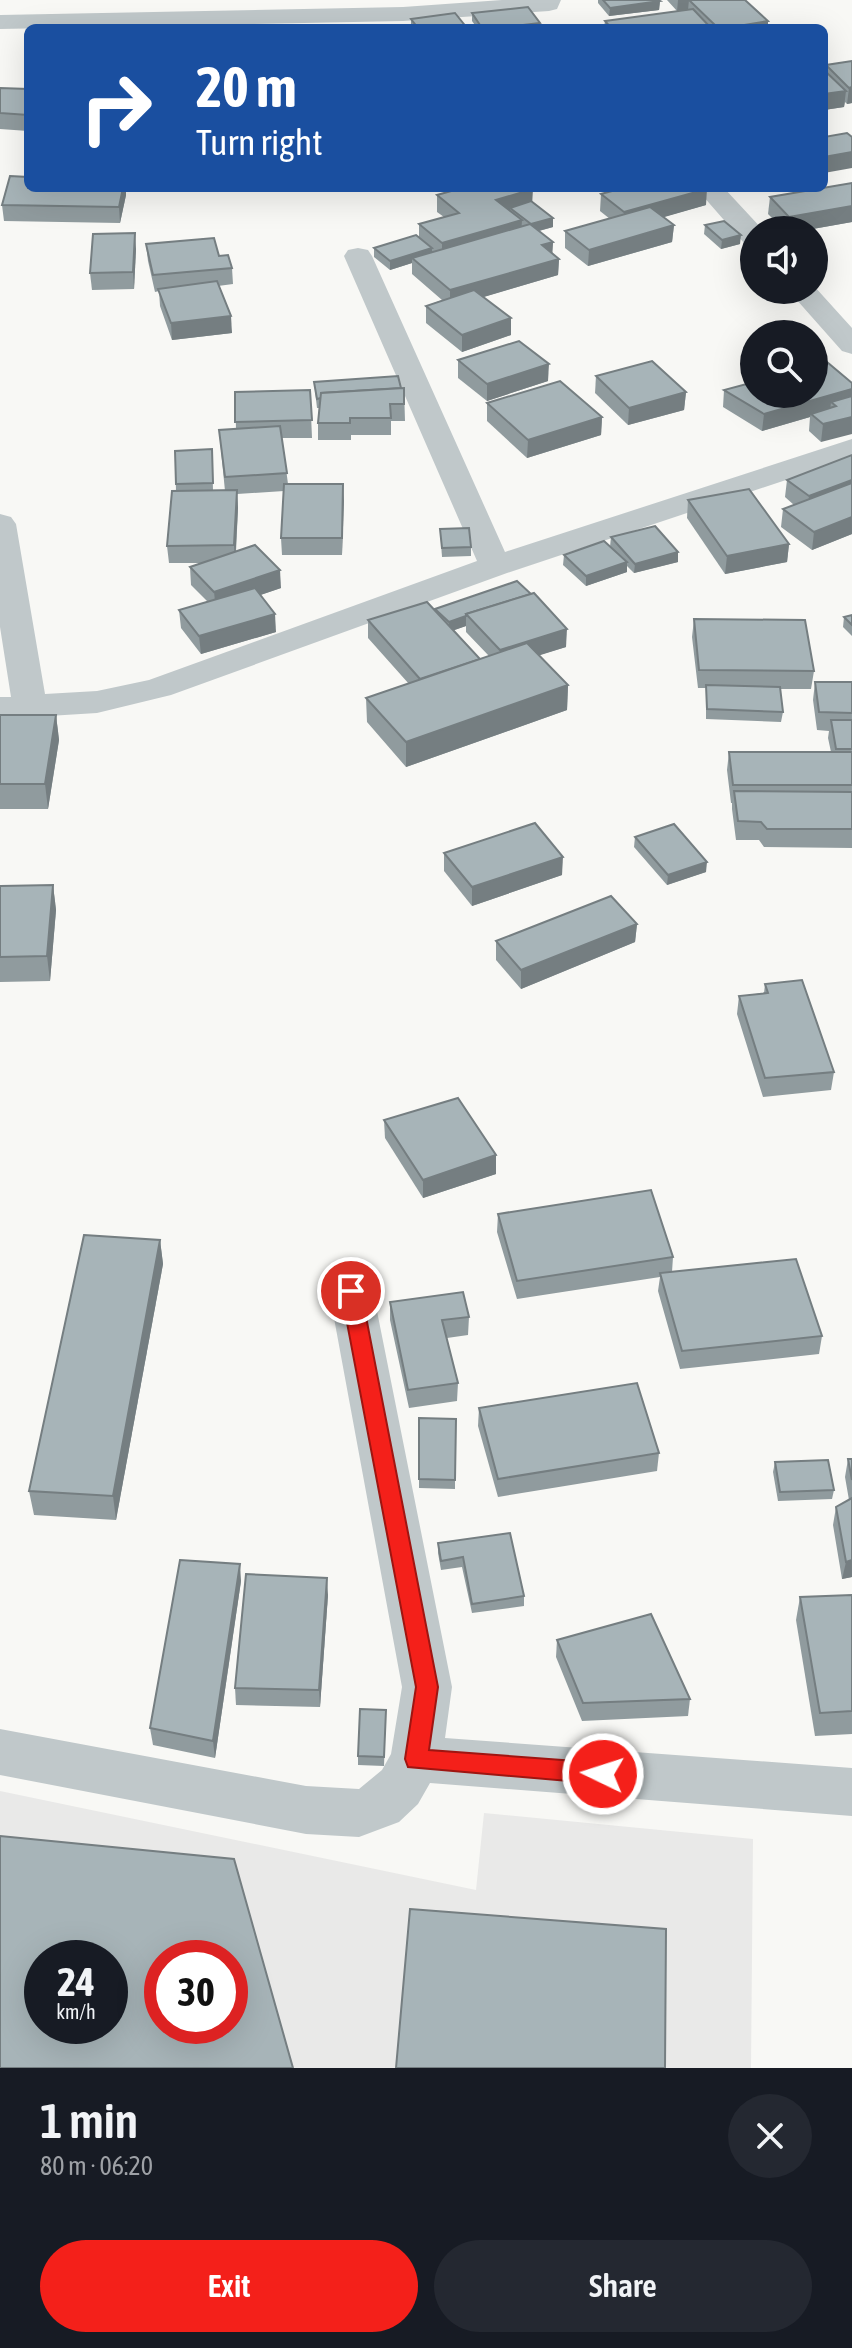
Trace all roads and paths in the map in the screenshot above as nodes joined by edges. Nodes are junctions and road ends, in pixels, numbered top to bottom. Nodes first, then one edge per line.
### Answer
1 (553, 8) edge
2 (0, 22) edge
3 (713, 192) edge
4 (740, 222) edge
5 (358, 256) dead end
6 (815, 304) edge
7 (852, 345) edge
8 (852, 448) edge
9 (0, 524) edge
10 (495, 566) junction
11 (15, 708) edge
12 (351, 1291) dead end
13 (0, 1752) edge
14 (416, 1759) junction
15 (852, 1792) edge

1 - 2 street
3 - 4 street
5 - 10 street
6 - 7 street
8 - 10 street
9 - 11 street
10 - 11 street
12 - 14 street
13 - 14 street
14 - 15 street

